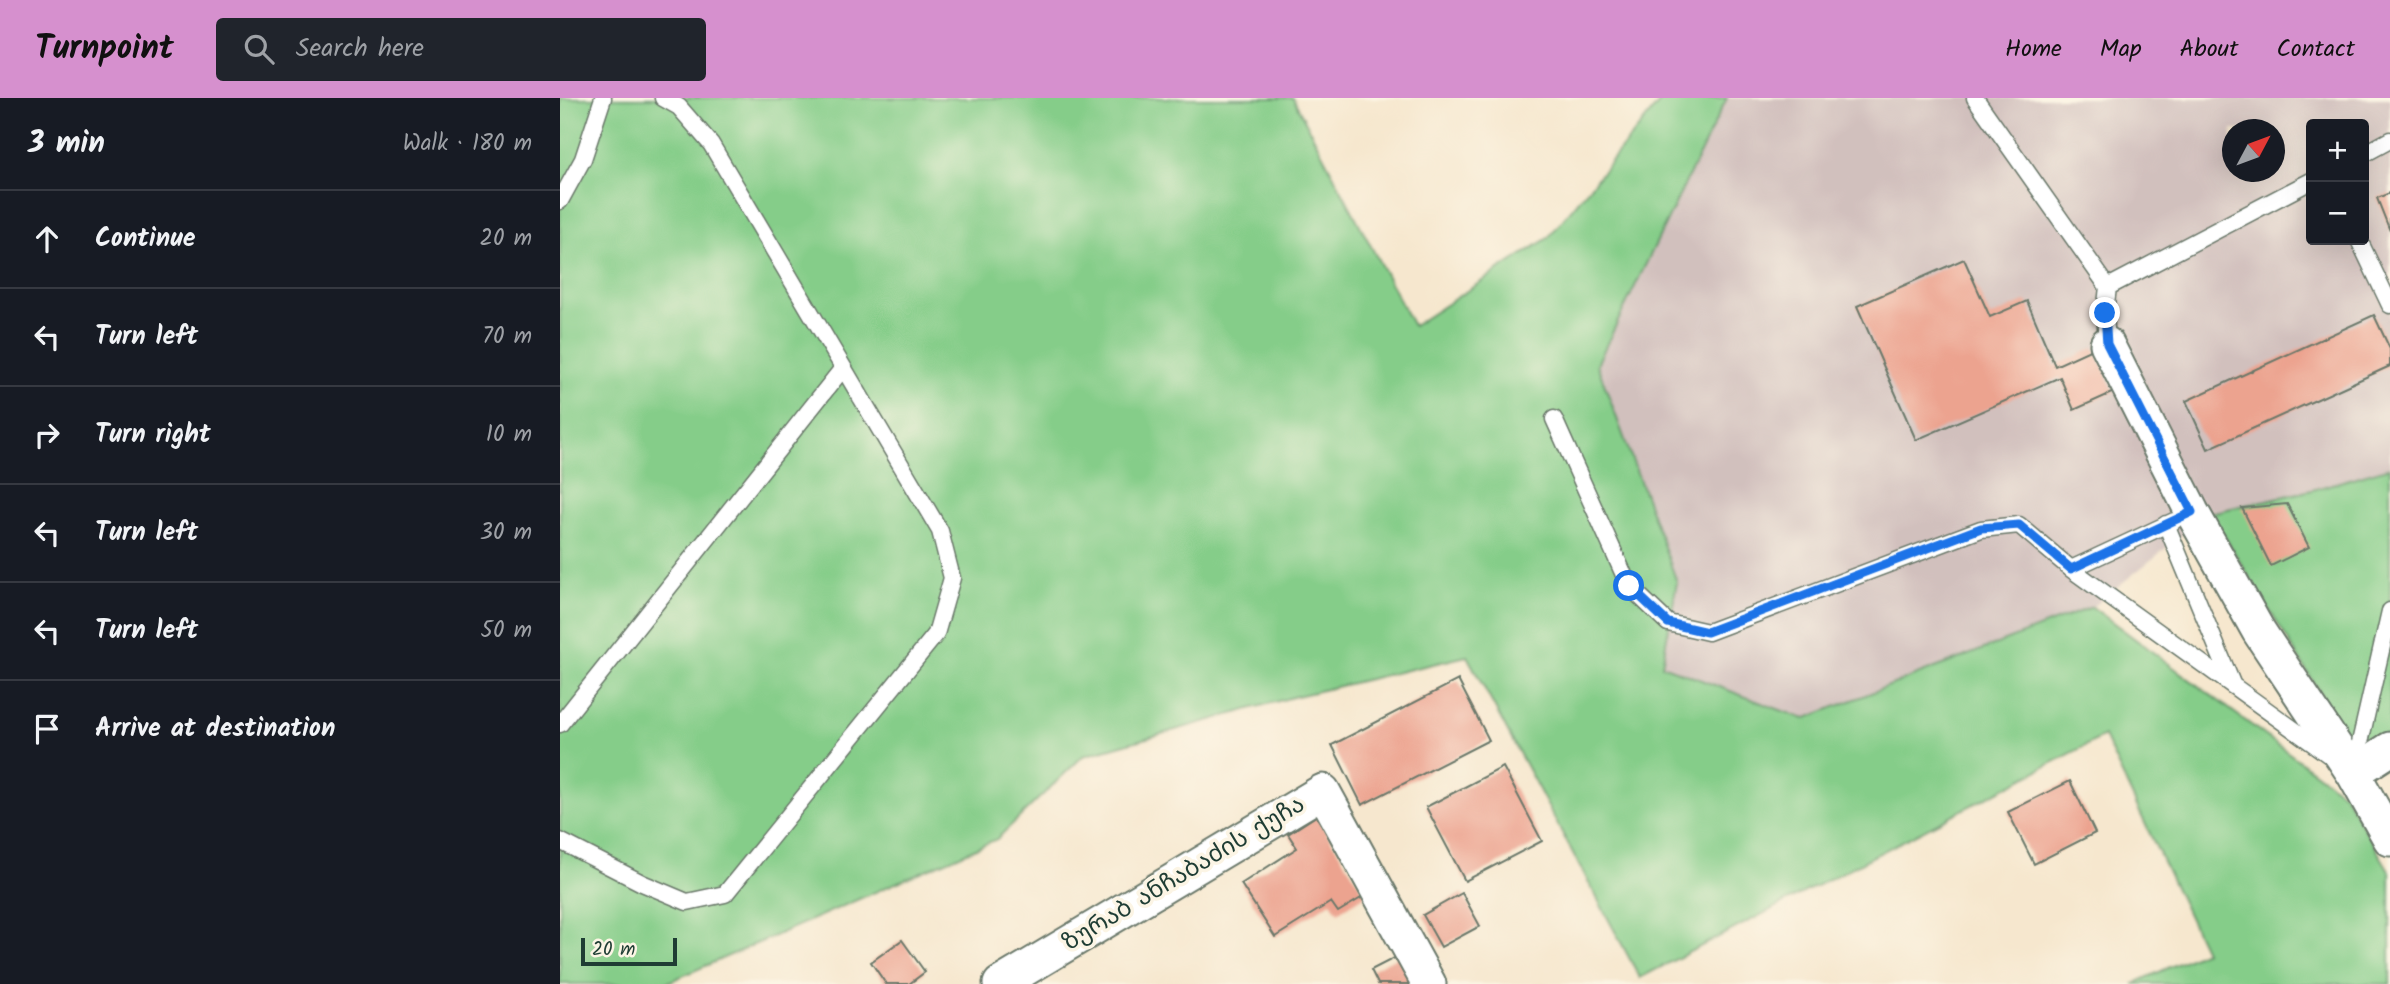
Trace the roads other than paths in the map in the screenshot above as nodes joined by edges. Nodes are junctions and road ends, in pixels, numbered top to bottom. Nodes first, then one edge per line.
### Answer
1 (603, 98) edge
2 (663, 98) edge
3 (1975, 98) edge
4 (2390, 140) edge
5 (2369, 151) edge
6 (2309, 182) edge
7 (560, 201) edge
8 (2361, 245) edge
9 (2108, 287) junction
10 (2390, 305) edge
11 (2107, 344) joint
12 (843, 368) junction
13 (1554, 419) dead end
14 (2179, 518) junction
15 (2071, 569) junction
16 (2390, 611) edge
17 (2233, 686) junction
18 (560, 724) edge
19 (2390, 749) edge
20 (2353, 773) junction
21 (2390, 839) edge
22 (560, 841) edge
23 (1000, 984) edge
24 (1429, 984) edge

1 - 7 lane
2 - 12 lane
3 - 9 lane
4 - 5 lane
6 - 9 lane
8 - 10 lane
9 - 11 lane
11 - 14 street
12 - 18 lane
12 - 22 lane
13 - 15 lane
14 - 15 lane
14 - 17 lane
14 - 20 street
15 - 17 lane
16 - 20 lane
17 - 20 lane
19 - 20 street
20 - 21 street
23 - 24 street, ზურაბ ანჩაბაძის ქუჩა

